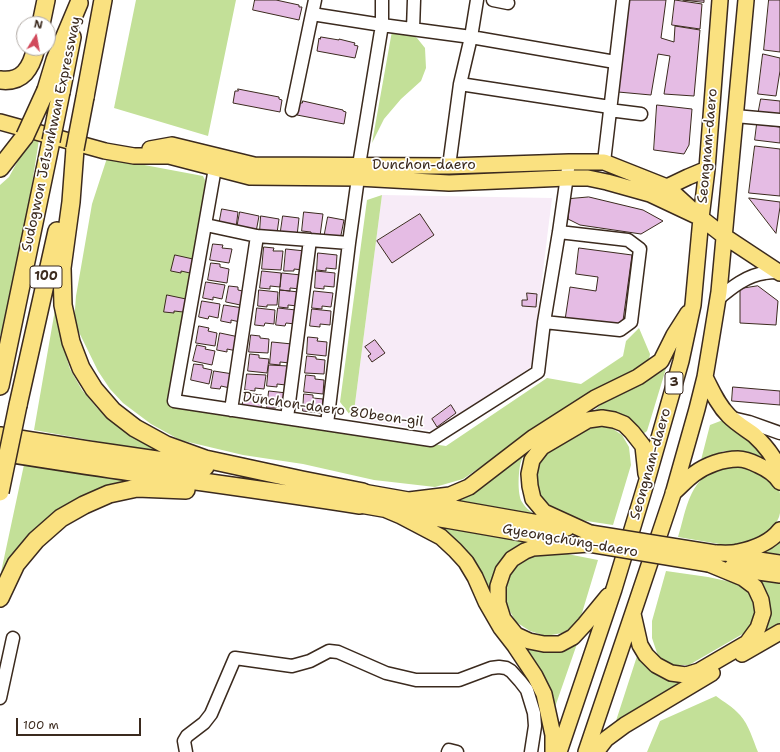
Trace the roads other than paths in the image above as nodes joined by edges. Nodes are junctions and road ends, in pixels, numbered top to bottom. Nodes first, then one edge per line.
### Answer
1 (46, 0) edge
2 (103, 0) edge
3 (315, 0) edge
4 (382, 0) edge
5 (414, 0) edge
6 (477, 0) edge
7 (493, 0) edge
8 (623, 0) edge
9 (720, 0) edge
10 (746, 0) edge
11 (80, 1) edge
12 (508, 3) dead end
13 (312, 14) junction
14 (43, 16) edge
15 (382, 25) junction
16 (413, 29) junction
17 (471, 37) junction
18 (33, 56) edge
19 (615, 62) junction
20 (0, 80) edge
21 (460, 84) junction
22 (54, 91) junction
23 (610, 109) junction
24 (292, 110) dead end
25 (641, 114) dead end
26 (735, 116) junction
27 (780, 120) edge
28 (5, 124) edge
29 (75, 149) junction
30 (134, 156) junction
31 (569, 162) junction
32 (604, 162) junction
33 (449, 166) junction
34 (0, 168) edge
35 (215, 168) junction
36 (707, 169) junction
37 (358, 171) junction
38 (567, 178) junction
39 (667, 187) junction
40 (702, 218) junction
41 (206, 225) junction
42 (559, 232) junction
43 (257, 236) junction
44 (724, 236) junction
45 (310, 240) junction
46 (349, 243) junction
47 (779, 273) edge
48 (718, 299) junction
49 (693, 305) junction
50 (544, 322) junction
51 (705, 377) junction
52 (0, 386) edge
53 (231, 410) junction
54 (287, 418) junction
55 (731, 418) junction
56 (327, 424) junction
57 (780, 434) edge
58 (0, 436) edge
59 (0, 452) edge
60 (780, 470) edge
61 (302, 480) junction
62 (647, 480) junction
63 (780, 482) edge
64 (0, 492) edge
65 (293, 494) junction
66 (673, 494) junction
67 (361, 498) junction
68 (409, 500) junction
69 (382, 508) junction
70 (780, 530) edge
71 (589, 538) junction
72 (712, 559) junction
73 (780, 563) edge
74 (780, 575) edge
75 (614, 588) junction
76 (0, 598) edge
77 (633, 613) junction
78 (780, 632) edge
79 (14, 638) dead end
80 (0, 698) edge
81 (186, 752) edge
82 (448, 752) edge
83 (457, 752) edge
84 (531, 752) edge
85 (553, 752) edge
86 (559, 752) edge
87 (586, 752) edge
88 (596, 752) edge

1 - 14 highway
2 - 29 highway, Sudogwon Je1sunhwan Expressway / 100, bridge
3 - 13 street
4 - 15 street
5 - 16 street
6 - 17 street
7 - 12 street
8 - 19 street
9 - 36 main road, Seongnam-daero / 3
10 - 26 main road, Seongnam-daero / 3
11 - 22 highway, Sudogwon Je1sunhwan Expressway / 100
13 - 15 street
13 - 24 street
15 - 16 street
15 - 37 street
16 - 17 street
17 - 19 street
17 - 21 street
18 - 20 highway
19 - 23 street
21 - 23 street
21 - 33 street
22 - 34 highway, bridge
22 - 52 highway, Sudogwon Je1sunhwan Expressway / 100, bridge
23 - 25 street
23 - 32 street
26 - 27 street
26 - 44 main road, Seongnam-daero / 3
28 - 30 main road, Dunchon-daero
29 - 61 highway
29 - 64 highway, Sudogwon Je1sunhwan Expressway / 100, bridge
30 - 35 main road, Dunchon-daero
30 - 37 main road, Dunchon-daero
31 - 32 main road, Dunchon-daero
31 - 33 main road, Dunchon-daero
31 - 38 street, Dunchon-daero 80beon-gil
32 - 39 main road, Dunchon-daero
33 - 37 main road, Dunchon-daero
35 - 37 main road, Dunchon-daero
35 - 41 street
36 - 39 main road
36 - 40 main road, Seongnam-daero / 3
37 - 38 main road, Dunchon-daero
37 - 46 street
38 - 40 main road, Dunchon-daero
38 - 42 street, Dunchon-daero 80beon-gil
39 - 40 main road, Dunchon-daero
40 - 44 main road, Dunchon-daero
40 - 49 main road, Seongnam-daero / 3
41 - 43 street
41 - 53 street, Dunchon-daero 80beon-gil
42 - 50 street, Dunchon-daero 80beon-gil
42 - 50 street
43 - 45 street
43 - 53 street
44 - 47 main road, Dunchon-daero
44 - 48 main road, Seongnam-daero / 3
45 - 46 street
45 - 54 street
46 - 56 street
47 - 48 street
48 - 51 main road, Seongnam-daero / 3
49 - 62 main road, Seongnam-daero / 3
49 - 68 main road
50 - 56 street, Dunchon-daero 80beon-gil
51 - 55 main road
51 - 66 main road, Seongnam-daero / 3
53 - 54 street, Dunchon-daero 80beon-gil
54 - 56 street, Dunchon-daero 80beon-gil
55 - 57 street
55 - 60 main road
58 - 61 highway
59 - 65 highway
61 - 67 highway
62 - 71 main road
62 - 75 main road, Seongnam-daero / 3
63 - 66 main road
65 - 67 highway
65 - 76 highway
66 - 77 main road, Seongnam-daero / 3
67 - 68 main road, Gyeongchung-daero
67 - 69 main road, Gyeongchung-daero
68 - 71 main road, Gyeongchung-daero
69 - 71 main road, Gyeongchung-daero
69 - 85 main road
70 - 72 main road
71 - 72 main road, Gyeongchung-daero, bridge
71 - 75 main road
72 - 73 main road, Gyeongchung-daero
72 - 74 main road, Gyeongchung-daero
72 - 77 main road
75 - 86 main road, Seongnam-daero / 3
77 - 87 main road, Seongnam-daero / 3
78 - 88 main road
79 - 80 street
81 - 84 street
82 - 83 street

